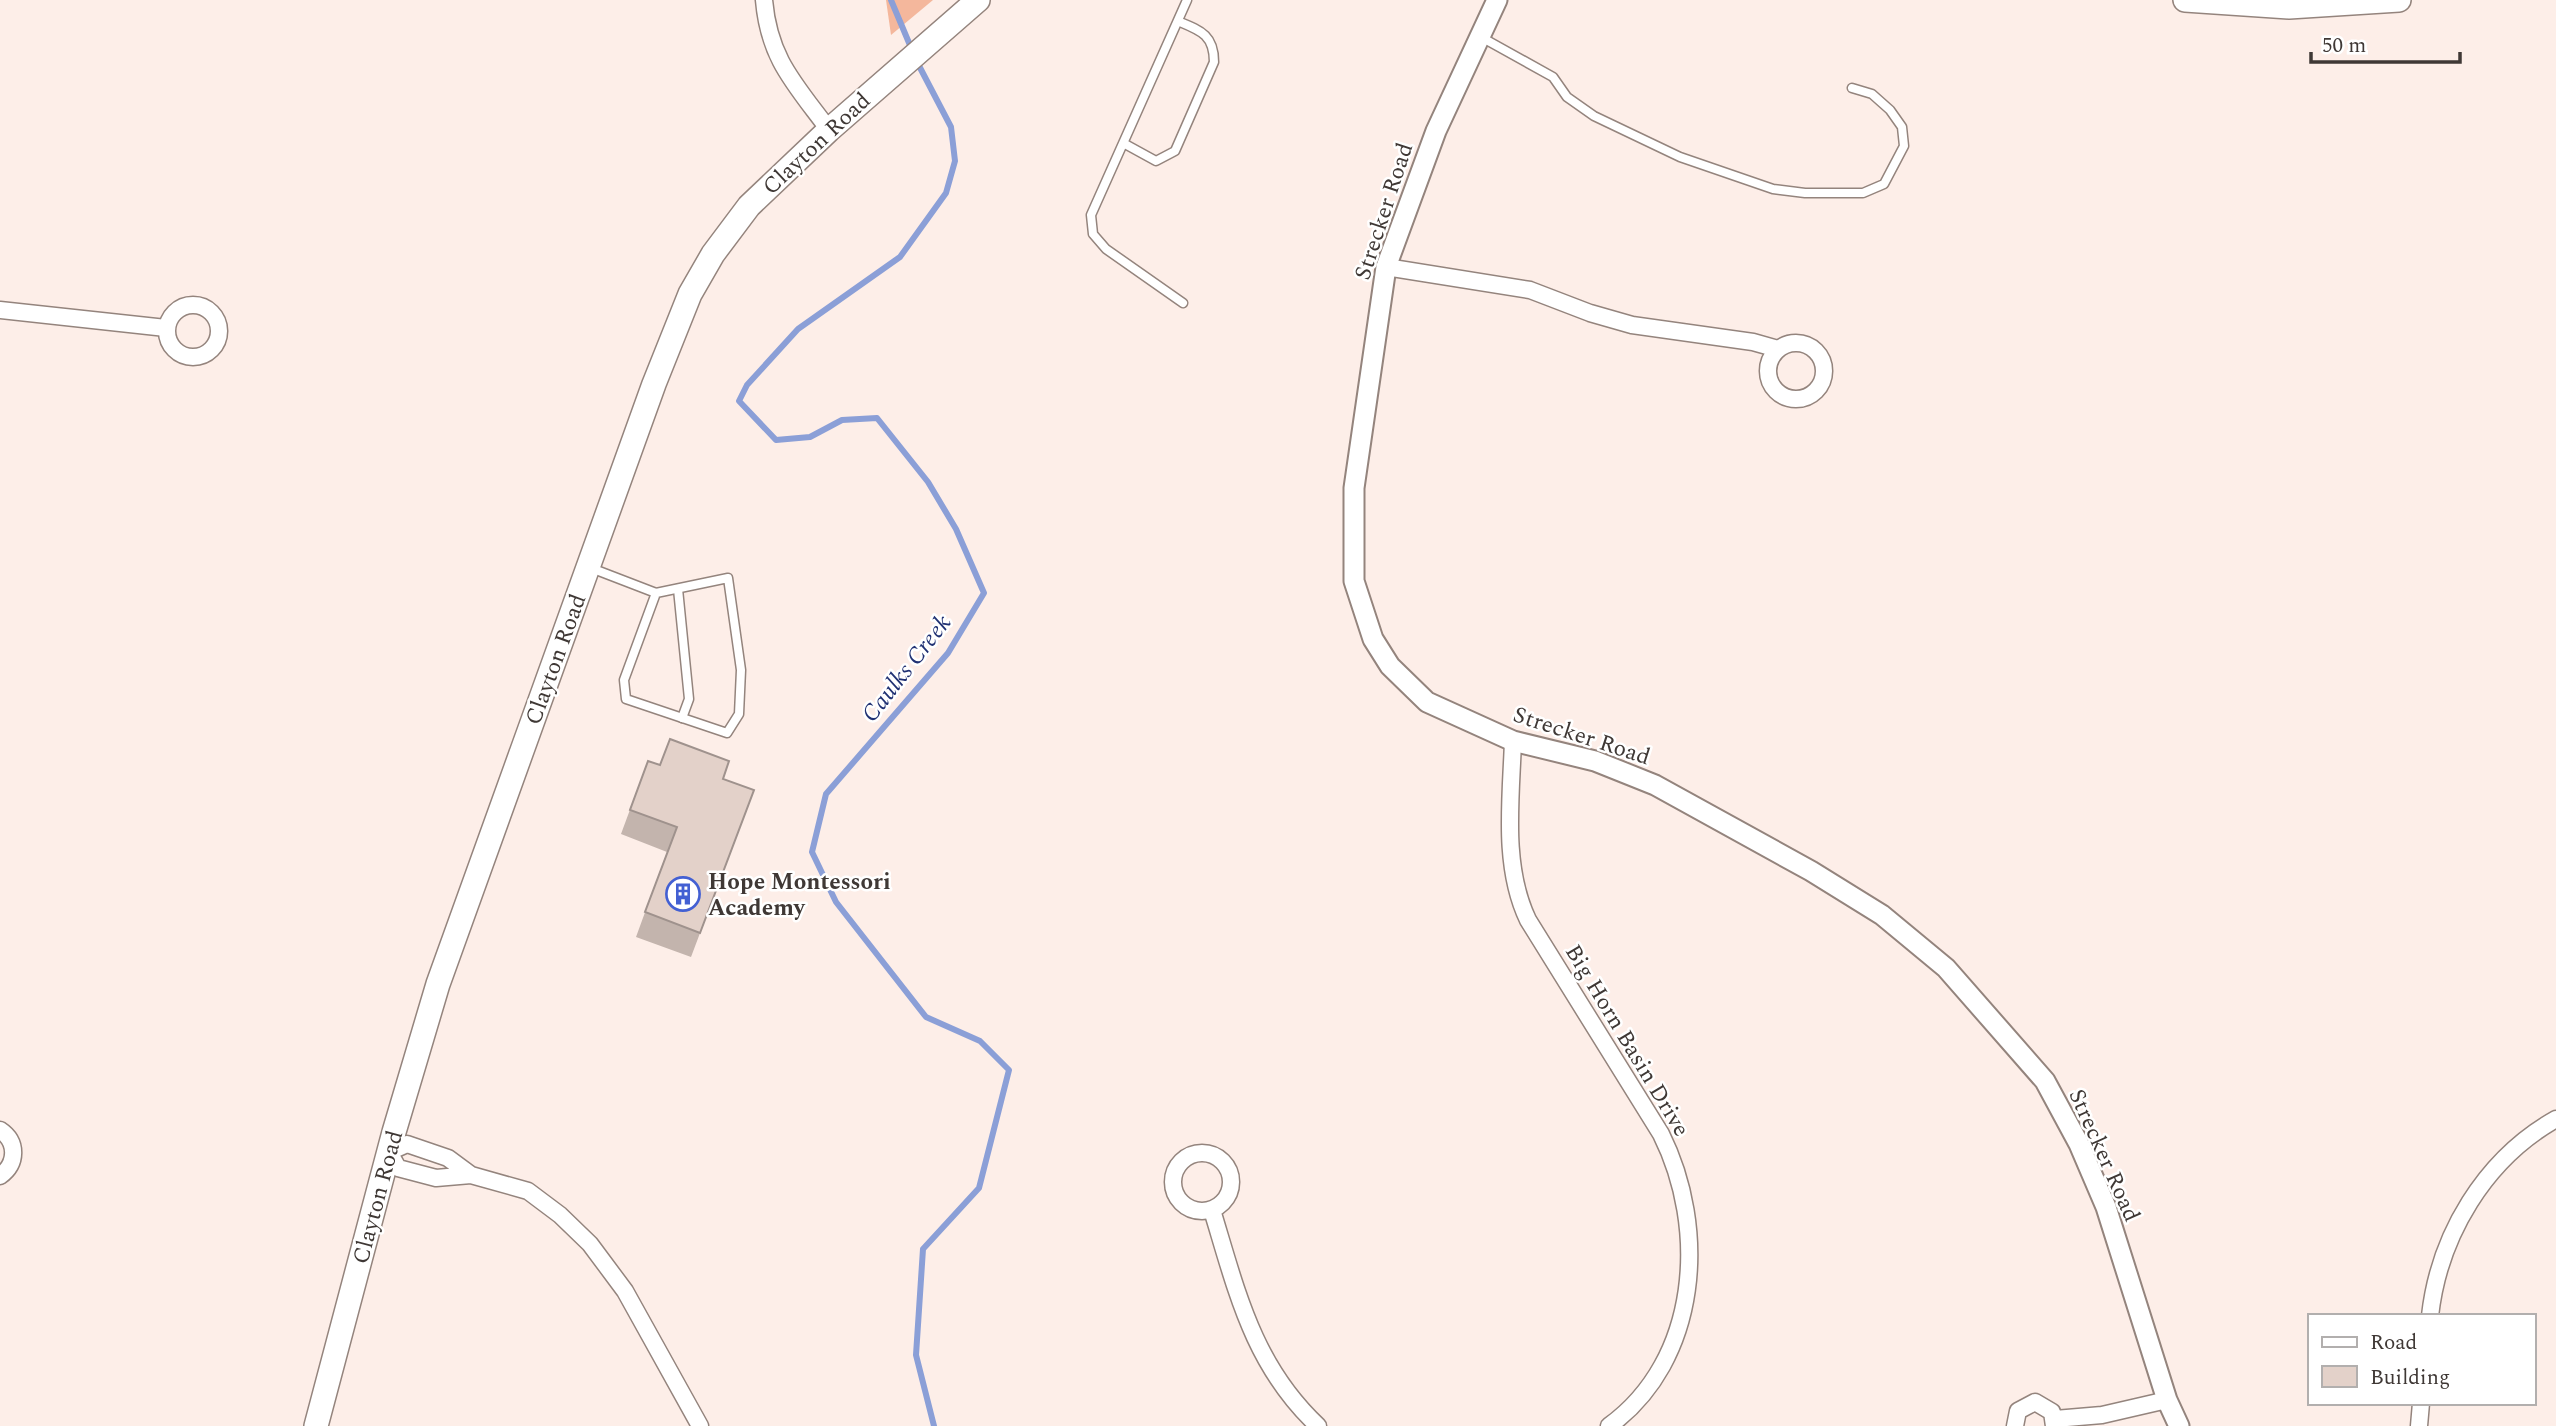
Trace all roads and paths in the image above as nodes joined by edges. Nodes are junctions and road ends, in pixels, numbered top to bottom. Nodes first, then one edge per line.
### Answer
1 (764, 0) edge
2 (978, 0) edge
3 (1187, 0) edge
4 (1497, 0) edge
5 (2185, 0) edge
6 (2399, 0) edge
7 (1180, 22) junction
8 (1481, 37) junction
9 (1852, 88) dead end
10 (829, 130) junction
11 (1125, 144) junction
12 (1386, 267) junction
13 (1183, 303) dead end
14 (0, 310) edge
15 (166, 328) dead end
16 (1778, 349) dead end
17 (588, 567) junction
18 (677, 589) junction
19 (656, 593) junction
20 (682, 718) junction
21 (1513, 741) junction
22 (2556, 1119) edge
23 (0, 1130) edge
24 (389, 1152) junction
25 (471, 1175) junction
26 (0, 1176) edge
27 (1212, 1210) dead end
28 (2430, 1314) edge
29 (2167, 1399) junction
30 (2421, 1405) edge
31 (2104, 1421) edge
32 (2054, 1422) edge
33 (316, 1426) edge
34 (700, 1426) edge
35 (1318, 1426) edge
36 (1609, 1426) edge
37 (2015, 1426) edge
38 (2179, 1426) edge
39 (2418, 1426) edge

1 - 10 street
2 - 10 main road, Clayton Road
3 - 7 lane
4 - 8 street, Strecker Road
5 - 6 main road
7 - 11 lane
7 - 11 lane
8 - 9 lane
8 - 12 street, Strecker Road
10 - 17 main road, Clayton Road
11 - 13 lane
12 - 16 street
12 - 21 street, Strecker Road
14 - 15 street
17 - 19 lane
17 - 24 main road, Clayton Road
18 - 19 lane
18 - 20 lane
18 - 20 lane
19 - 20 lane
21 - 29 street, Strecker Road
21 - 36 street, Big Horn Basin Drive
22 - 28 street
23 - 26 street
24 - 25 street
24 - 25 street
24 - 33 main road, Clayton Road
25 - 34 street
27 - 35 street
29 - 31 street
29 - 38 street, Strecker Road
30 - 39 street
31 - 32 street
32 - 37 street

